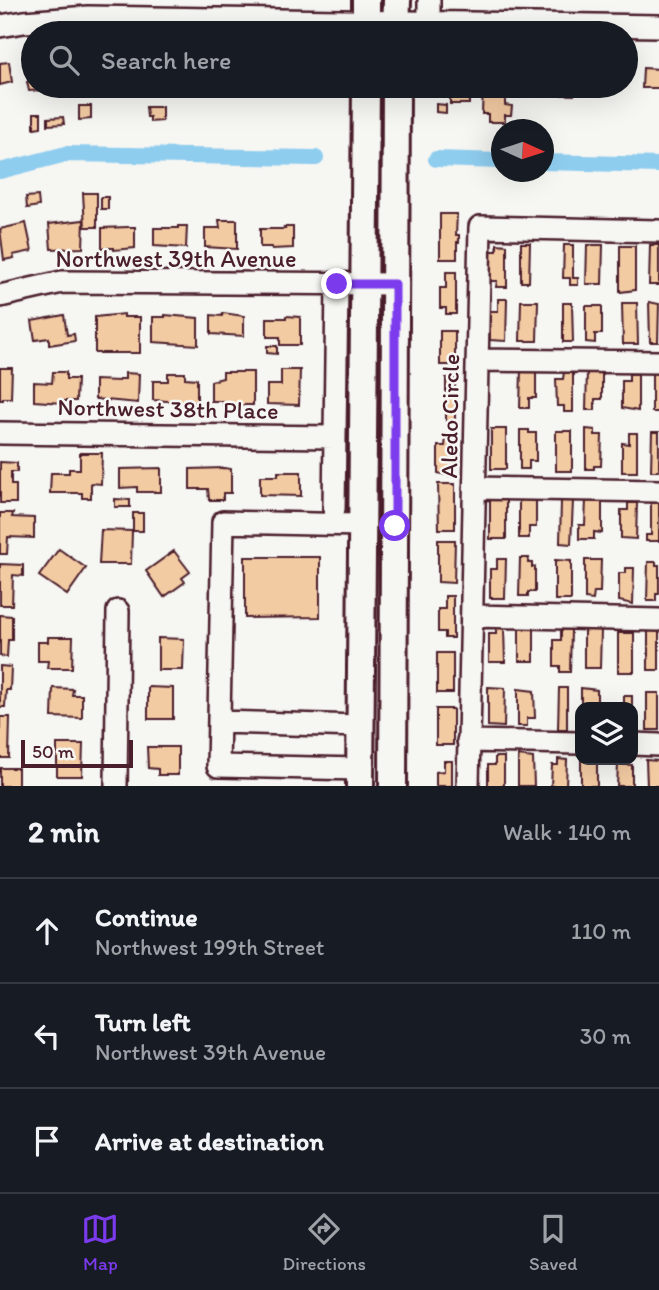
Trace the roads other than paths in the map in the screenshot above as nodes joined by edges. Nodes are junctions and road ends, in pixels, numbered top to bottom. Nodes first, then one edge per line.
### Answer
1 (429, 0) edge
2 (336, 10) edge
3 (366, 18) edge
4 (396, 18) edge
5 (40, 21) edge
6 (416, 21) edge
7 (429, 21) edge
8 (21, 22) edge
9 (0, 26) edge
10 (638, 26) edge
11 (659, 26) edge
12 (366, 98) edge
13 (396, 98) edge
14 (659, 231) edge
15 (337, 284) junction
16 (363, 284) junction
17 (395, 284) junction
18 (0, 296) edge
19 (478, 360) junction
20 (659, 362) edge
21 (0, 433) edge
22 (335, 437) junction
23 (474, 488) junction
24 (659, 491) edge
25 (334, 509) dead end
26 (361, 525) junction
27 (395, 526) junction
28 (118, 611) dead end
29 (473, 616) junction
30 (659, 620) edge
31 (219, 722) junction
32 (360, 726) junction
33 (468, 741) junction
34 (575, 743) edge
35 (638, 744) edge
36 (659, 745) edge
37 (360, 778) edge
38 (116, 786) edge
39 (393, 786) edge
40 (468, 786) edge

1 - 7 street
2 - 3 street
2 - 5 street
3 - 4 street
4 - 6 street
8 - 9 street
10 - 11 street
12 - 16 main road
13 - 17 main road
14 - 19 street, Aledo Circle
15 - 16 street, Northwest 39th Avenue
15 - 18 street, Northwest 39th Avenue
15 - 22 street
16 - 17 street, Northwest 39th Avenue
16 - 26 main road
17 - 27 main road
19 - 20 street
19 - 23 street, Aledo Circle
21 - 22 street, Northwest 38th Place
22 - 25 street
23 - 24 street
23 - 29 street, Aledo Circle
26 - 27 main road
26 - 31 street
26 - 32 main road
27 - 39 main road
28 - 38 street
29 - 30 street
29 - 33 street, Aledo Circle
31 - 32 street
31 - 37 street
32 - 37 main road
33 - 34 street
33 - 40 street, Aledo Circle
35 - 36 street

